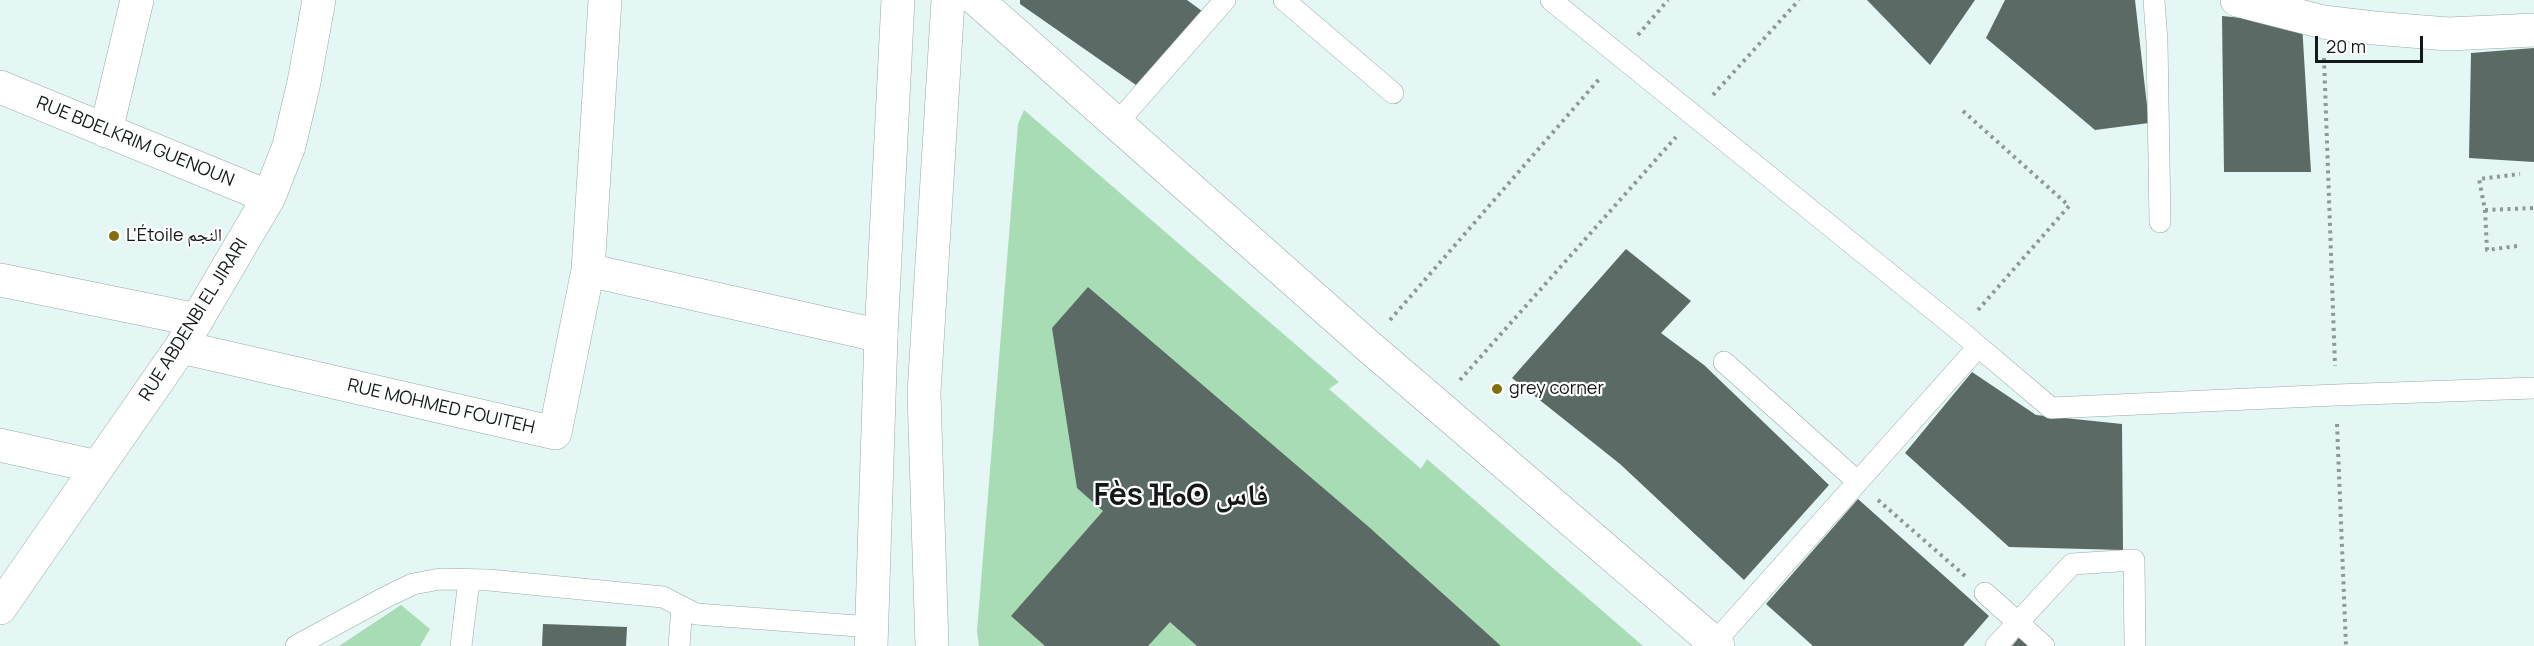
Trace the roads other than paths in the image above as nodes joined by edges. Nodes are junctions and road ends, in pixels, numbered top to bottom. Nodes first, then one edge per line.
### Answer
1 (137, 0) edge
2 (319, 0) edge
3 (605, 0) edge
4 (898, 0) edge
5 (948, 0) edge
6 (977, 0) edge
7 (1225, 0) edge
8 (1284, 0) edge
9 (1551, 0) edge
10 (2154, 0) edge
11 (2237, 0) edge
12 (2534, 30) edge
13 (0, 87) edge
14 (1393, 93) dead end
15 (1117, 123) junction
16 (106, 131) junction
17 (269, 197) junction
18 (2160, 222) dead end
19 (588, 270) junction
20 (0, 280) edge
21 (189, 333) junction
22 (881, 336) junction
23 (1978, 347) junction
24 (1724, 362) dead end
25 (2534, 388) edge
26 (0, 445) edge
27 (98, 466) junction
28 (1857, 481) junction
29 (469, 580) junction
30 (1985, 593) road end
31 (682, 607) junction
32 (0, 608) edge
33 (2018, 621) junction
34 (871, 637) edge
35 (1716, 644) edge
36 (296, 646) edge
37 (461, 646) edge
38 (679, 646) edge
39 (932, 646) edge
40 (1996, 646) edge
41 (2044, 646) edge
42 (2135, 646) edge

1 - 16 street
2 - 17 street, RUE ABDENBI EL JIRARI
3 - 19 street, RUE MOHMED FOUITEH
4 - 22 street
5 - 39 street
6 - 15 street
7 - 15 lane
8 - 14 lane
9 - 23 lane
10 - 18 lane
11 - 12 street
13 - 16 street, RUE BDELKRIM GUENOUN
15 - 35 street
16 - 17 street, RUE BDELKRIM GUENOUN
17 - 21 street, RUE ABDENBI EL JIRARI
19 - 21 street, RUE MOHMED FOUITEH
19 - 22 street
20 - 21 street
21 - 27 street, RUE ABDENBI EL JIRARI
22 - 34 street
23 - 25 lane
23 - 28 lane
24 - 28 lane
26 - 27 street
27 - 32 street, RUE ABDENBI EL JIRARI
28 - 35 lane
29 - 31 lane
29 - 36 lane
29 - 37 lane
30 - 33 lane
31 - 34 lane
31 - 38 lane
33 - 40 lane
33 - 41 lane
33 - 42 lane

